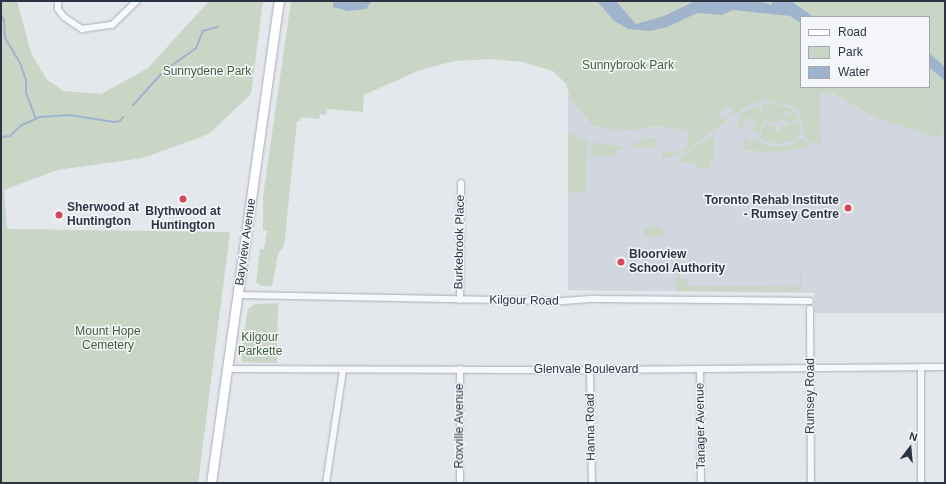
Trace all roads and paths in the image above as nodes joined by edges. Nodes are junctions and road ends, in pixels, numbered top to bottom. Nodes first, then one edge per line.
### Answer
1 (58, 1) edge
2 (138, 1) edge
3 (279, 1) edge
4 (461, 183) dead end
5 (239, 295) junction
6 (460, 300) junction
7 (810, 301) dead end
8 (810, 309) dead end
9 (921, 367) junction
10 (945, 367) edge
11 (810, 368) junction
12 (227, 369) junction
13 (700, 369) junction
14 (460, 370) junction
15 (590, 370) junction
16 (343, 371) junction
17 (211, 483) edge
18 (326, 483) edge
19 (460, 483) edge
20 (592, 483) edge
21 (701, 483) edge
22 (811, 483) edge
23 (921, 483) edge

1 - 2 street
3 - 5 main road, Bayview Avenue
4 - 6 street, Burkebrook Place
5 - 6 street, Kilgour Road
5 - 12 main road, Bayview Avenue
6 - 7 street, Kilgour Road
8 - 11 street, Rumsey Road
9 - 10 street, Glenvale Boulevard
9 - 11 street, Glenvale Boulevard
9 - 23 street
11 - 13 street, Glenvale Boulevard
11 - 22 street, Rumsey Road
12 - 16 street, Glenvale Boulevard
12 - 17 main road, Bayview Avenue
13 - 15 street, Glenvale Boulevard
13 - 21 street, Tanager Avenue
14 - 15 street, Glenvale Boulevard
14 - 16 street, Glenvale Boulevard
14 - 19 street, Roxville Avenue
15 - 20 street, Hanna Road
16 - 18 street

